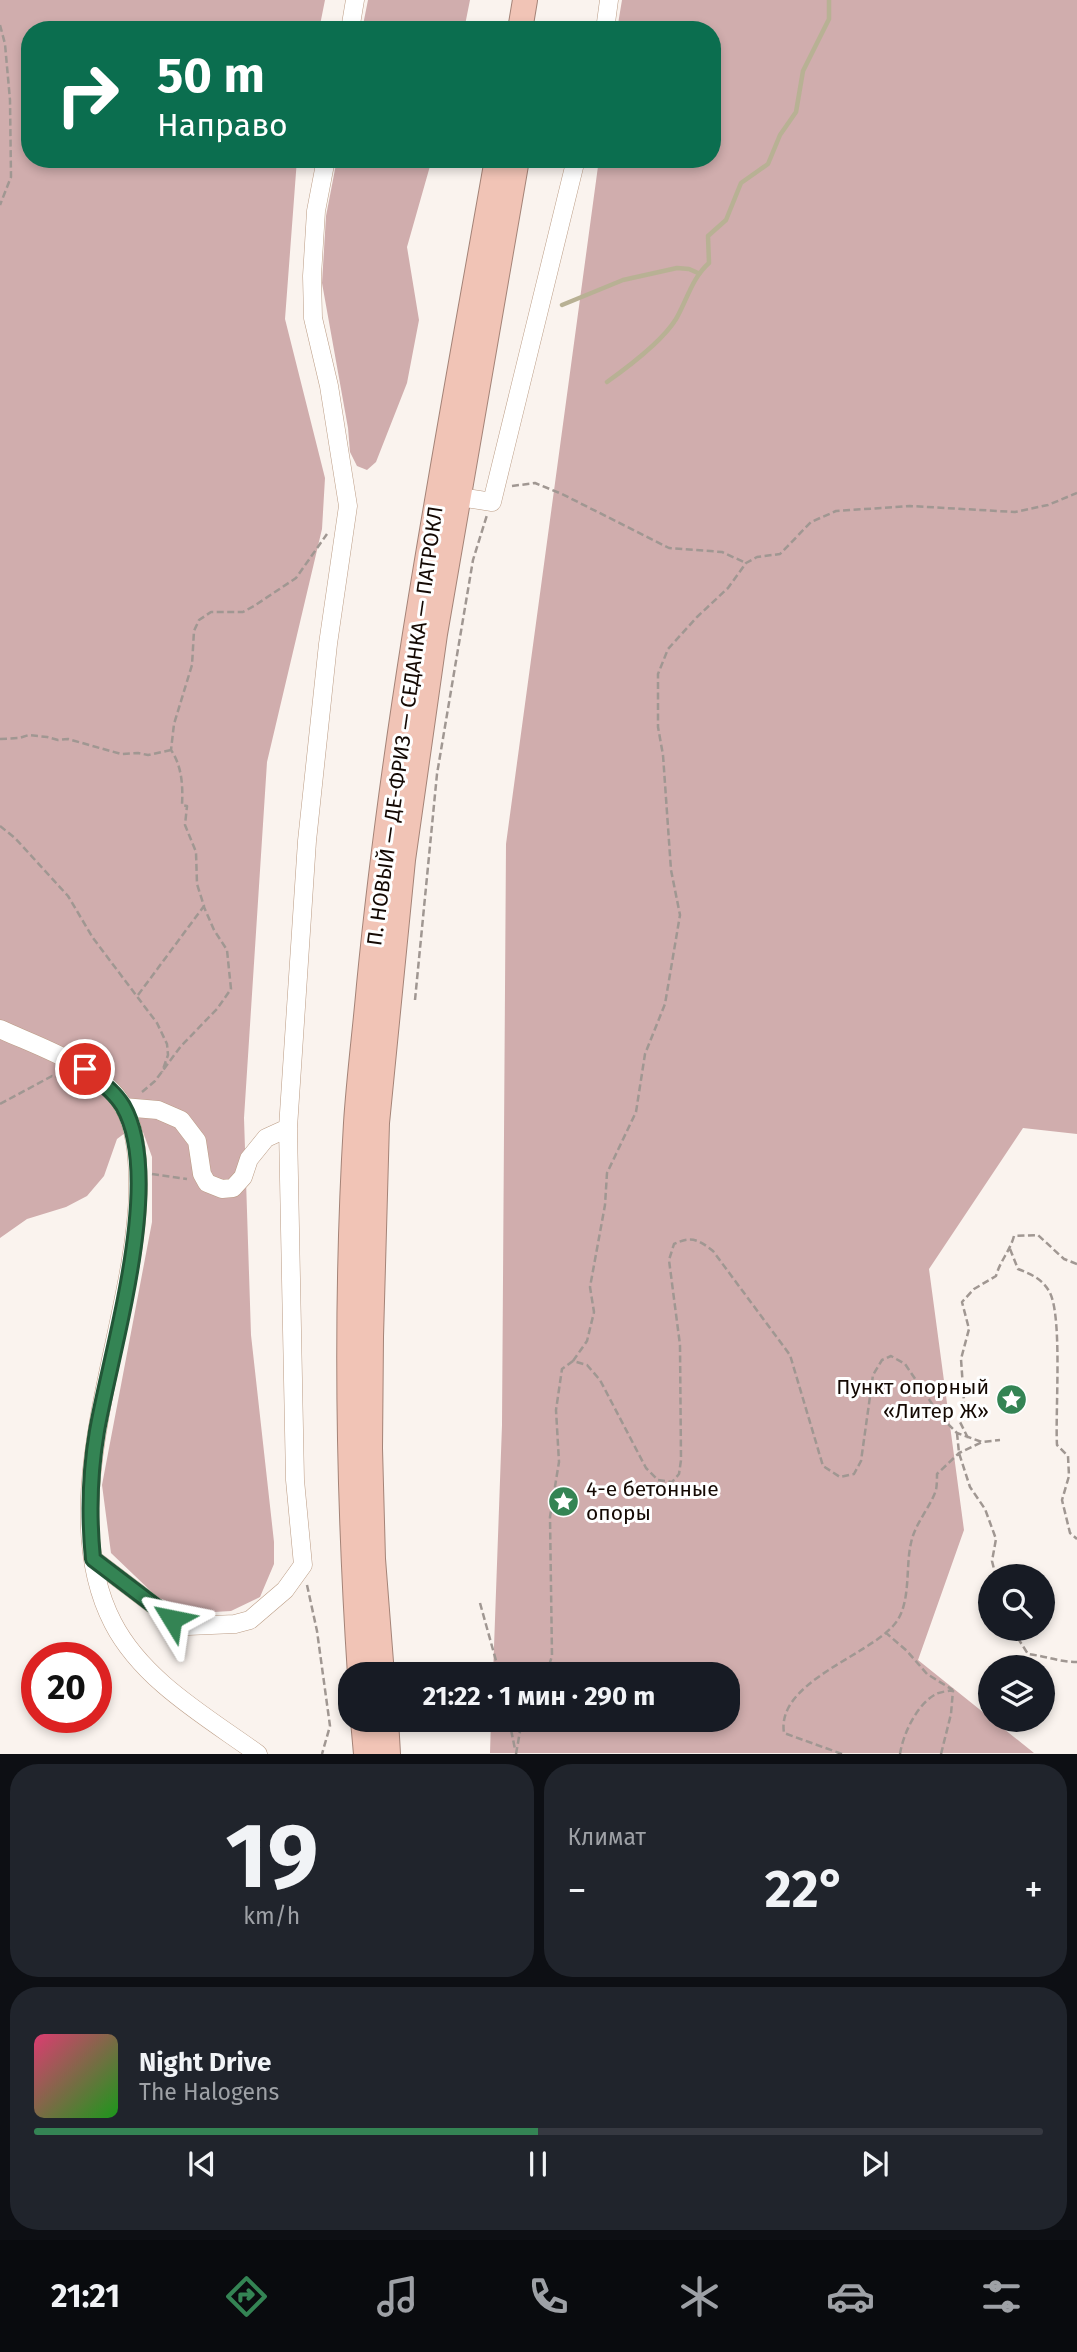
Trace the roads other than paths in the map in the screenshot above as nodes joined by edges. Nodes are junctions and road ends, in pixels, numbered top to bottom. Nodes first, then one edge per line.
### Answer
1 (355, 0) edge
2 (525, 0) edge
3 (542, 0) edge
4 (609, 0) edge
5 (352, 21) edge
6 (522, 21) edge
7 (539, 21) edge
8 (606, 21) edge
9 (324, 168) edge
10 (495, 168) edge
11 (515, 168) edge
12 (574, 168) edge
13 (466, 498) dead end
14 (0, 1029) edge
15 (123, 1107) junction
16 (288, 1128) junction
17 (93, 1559) junction
18 (359, 1662) edge
19 (381, 1662) edge
20 (364, 1732) edge
21 (387, 1732) edge
22 (258, 1754) edge
23 (366, 1754) edge
24 (388, 1754) edge

1 - 5 street
2 - 6 highway
3 - 7 highway
4 - 8 street
9 - 16 street
10 - 18 highway, П. НОВЫЙ — ДЕ-ФРИЗ — СЕДАНКА — ПАТРОКЛ
11 - 19 highway, П. НОВЫЙ — ДЕ-ФРИЗ — СЕДАНКА — ПАТРОКЛ
12 - 13 street
14 - 15 street
15 - 16 street
15 - 17 street
16 - 17 street
17 - 22 street
20 - 23 highway
21 - 24 highway

